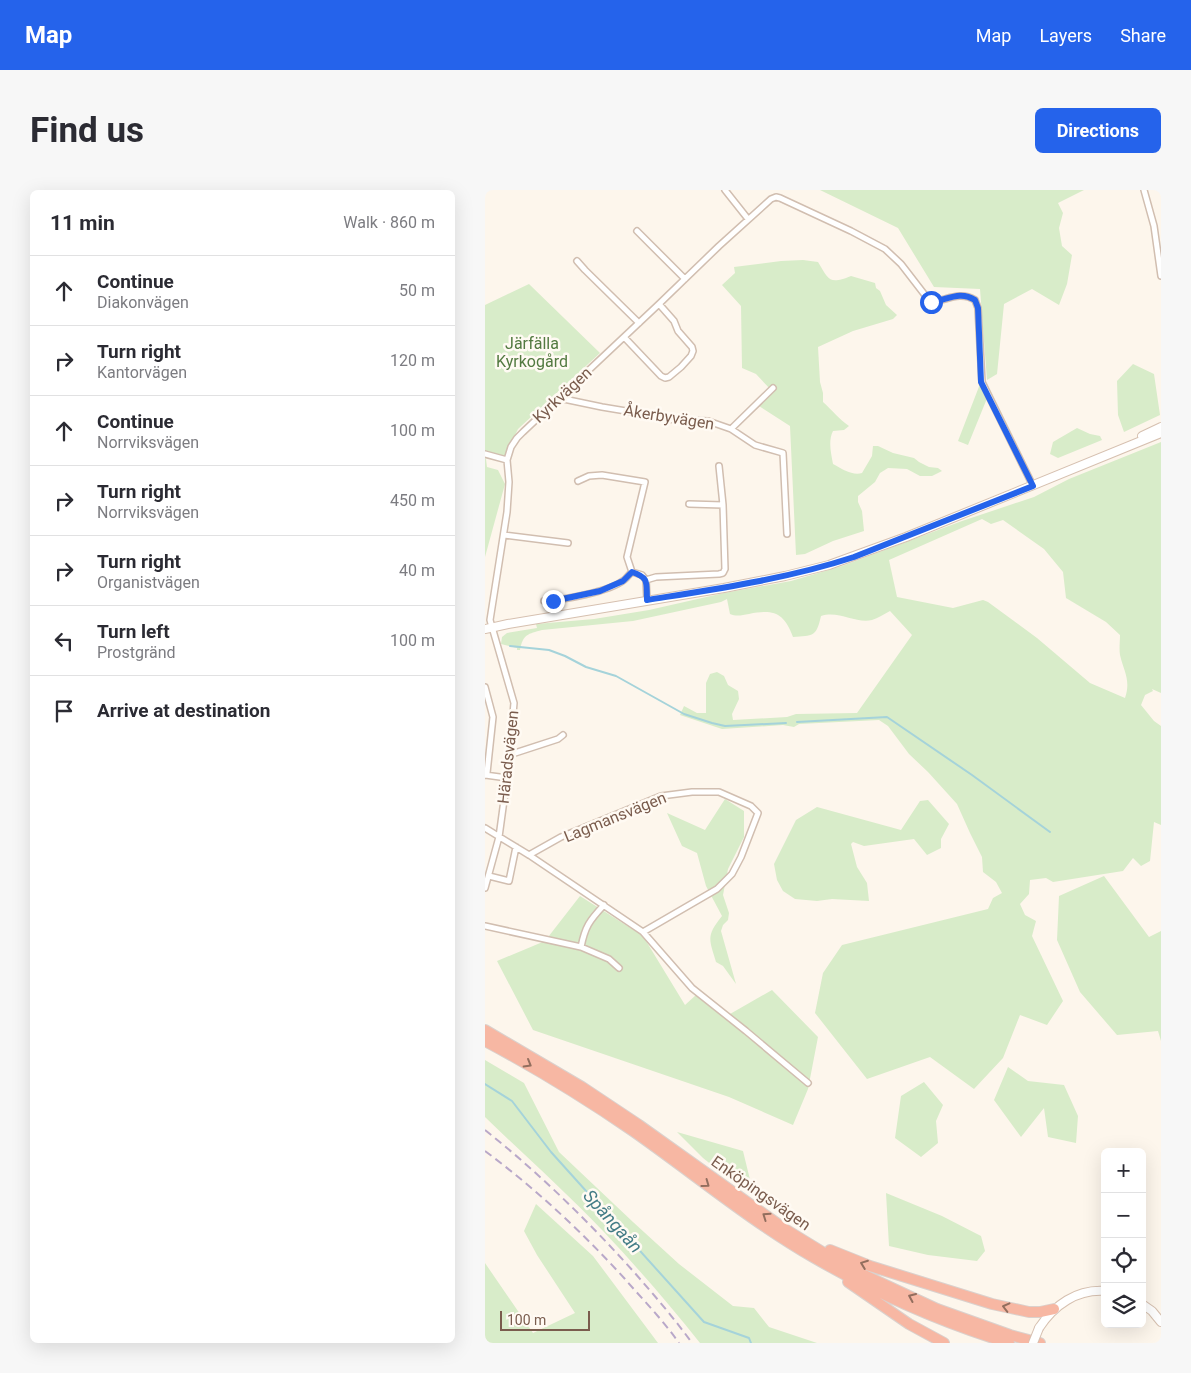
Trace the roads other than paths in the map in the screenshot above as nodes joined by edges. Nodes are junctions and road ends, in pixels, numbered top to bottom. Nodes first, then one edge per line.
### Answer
1 (725, 190) edge
2 (1144, 190) edge
3 (748, 219) junction
4 (637, 231) dead end
5 (577, 261) dead end
6 (1161, 276) edge
7 (685, 279) junction
8 (659, 304) junction
9 (639, 323) junction
10 (624, 336) junction
11 (773, 388) dead end
12 (559, 398) junction
13 (1161, 427) edge
14 (731, 429) junction
15 (1160, 434) edge
16 (485, 454) edge
17 (507, 460) junction
18 (1091, 462) junction
19 (719, 466) dead end
20 (578, 481) dead end
21 (1033, 486) junction
22 (689, 504) dead end
23 (723, 505) junction
24 (787, 534) dead end
25 (504, 535) junction
26 (568, 543) dead end
27 (632, 572) junction
28 (646, 580) junction
29 (647, 600) junction
30 (544, 601) dead end
31 (488, 628) edge
32 (485, 687) edge
33 (563, 736) dead end
34 (509, 755) junction
35 (485, 775) edge
36 (507, 778) junction
37 (485, 828) edge
38 (499, 837) junction
39 (517, 847) junction
40 (529, 855) junction
41 (489, 876) junction
42 (485, 888) edge
43 (604, 905) junction
44 (485, 926) edge
45 (643, 932) junction
46 (581, 948) junction
47 (619, 968) dead end
48 (485, 1030) edge
49 (485, 1041) edge
50 (808, 1083) dead end
51 (785, 1229) junction
52 (813, 1256) junction
53 (1101, 1291) edge
54 (1146, 1307) edge
55 (1054, 1309) junction
56 (1161, 1322) edge
57 (944, 1343) edge
58 (1009, 1343) edge
59 (1033, 1343) edge
60 (1040, 1343) edge

1 - 3 street
2 - 6 street
3 - 7 street, Kyrkvägen
3 - 21 street, Kyrkvägen
4 - 7 street
5 - 9 street
7 - 8 street, Kyrkvägen
8 - 9 street, Kyrkvägen
8 - 10 street
9 - 10 street, Kyrkvägen
10 - 12 street, Kyrkvägen
11 - 14 street
12 - 14 street, Åkerbyvägen
12 - 17 street, Kyrkvägen
13 - 18 street
14 - 24 street, Åkerbyvägen
15 - 18 street
16 - 17 street
17 - 25 street, Kyrkvägen
18 - 21 street
19 - 23 street
20 - 27 street
21 - 29 street
22 - 23 street
23 - 28 street
25 - 26 street
25 - 31 street, Kyrkvägen
27 - 28 street
27 - 30 street
28 - 29 street
29 - 31 street
31 - 34 street, Häradsvägen
32 - 35 street
33 - 34 street
34 - 36 street, Häradsvägen
35 - 36 street
36 - 38 street, Häradsvägen
37 - 38 street
38 - 39 street
38 - 41 street, Häradsvägen
39 - 40 street
39 - 41 street
40 - 43 street
40 - 45 street, Lagmansvägen
41 - 42 street, Häradsvägen
43 - 45 street
43 - 46 street
44 - 46 street
45 - 50 street
46 - 47 street
51 -> 48 highway, Enköpingsvägen
49 -> 52 highway, Enköpingsvägen
55 -> 51 highway
60 -> 51 highway, Enköpingsvägen
52 - 57 highway
52 - 58 highway, Enköpingsvägen
53 - 55 street
54 - 56 street
55 - 59 street, bridge

